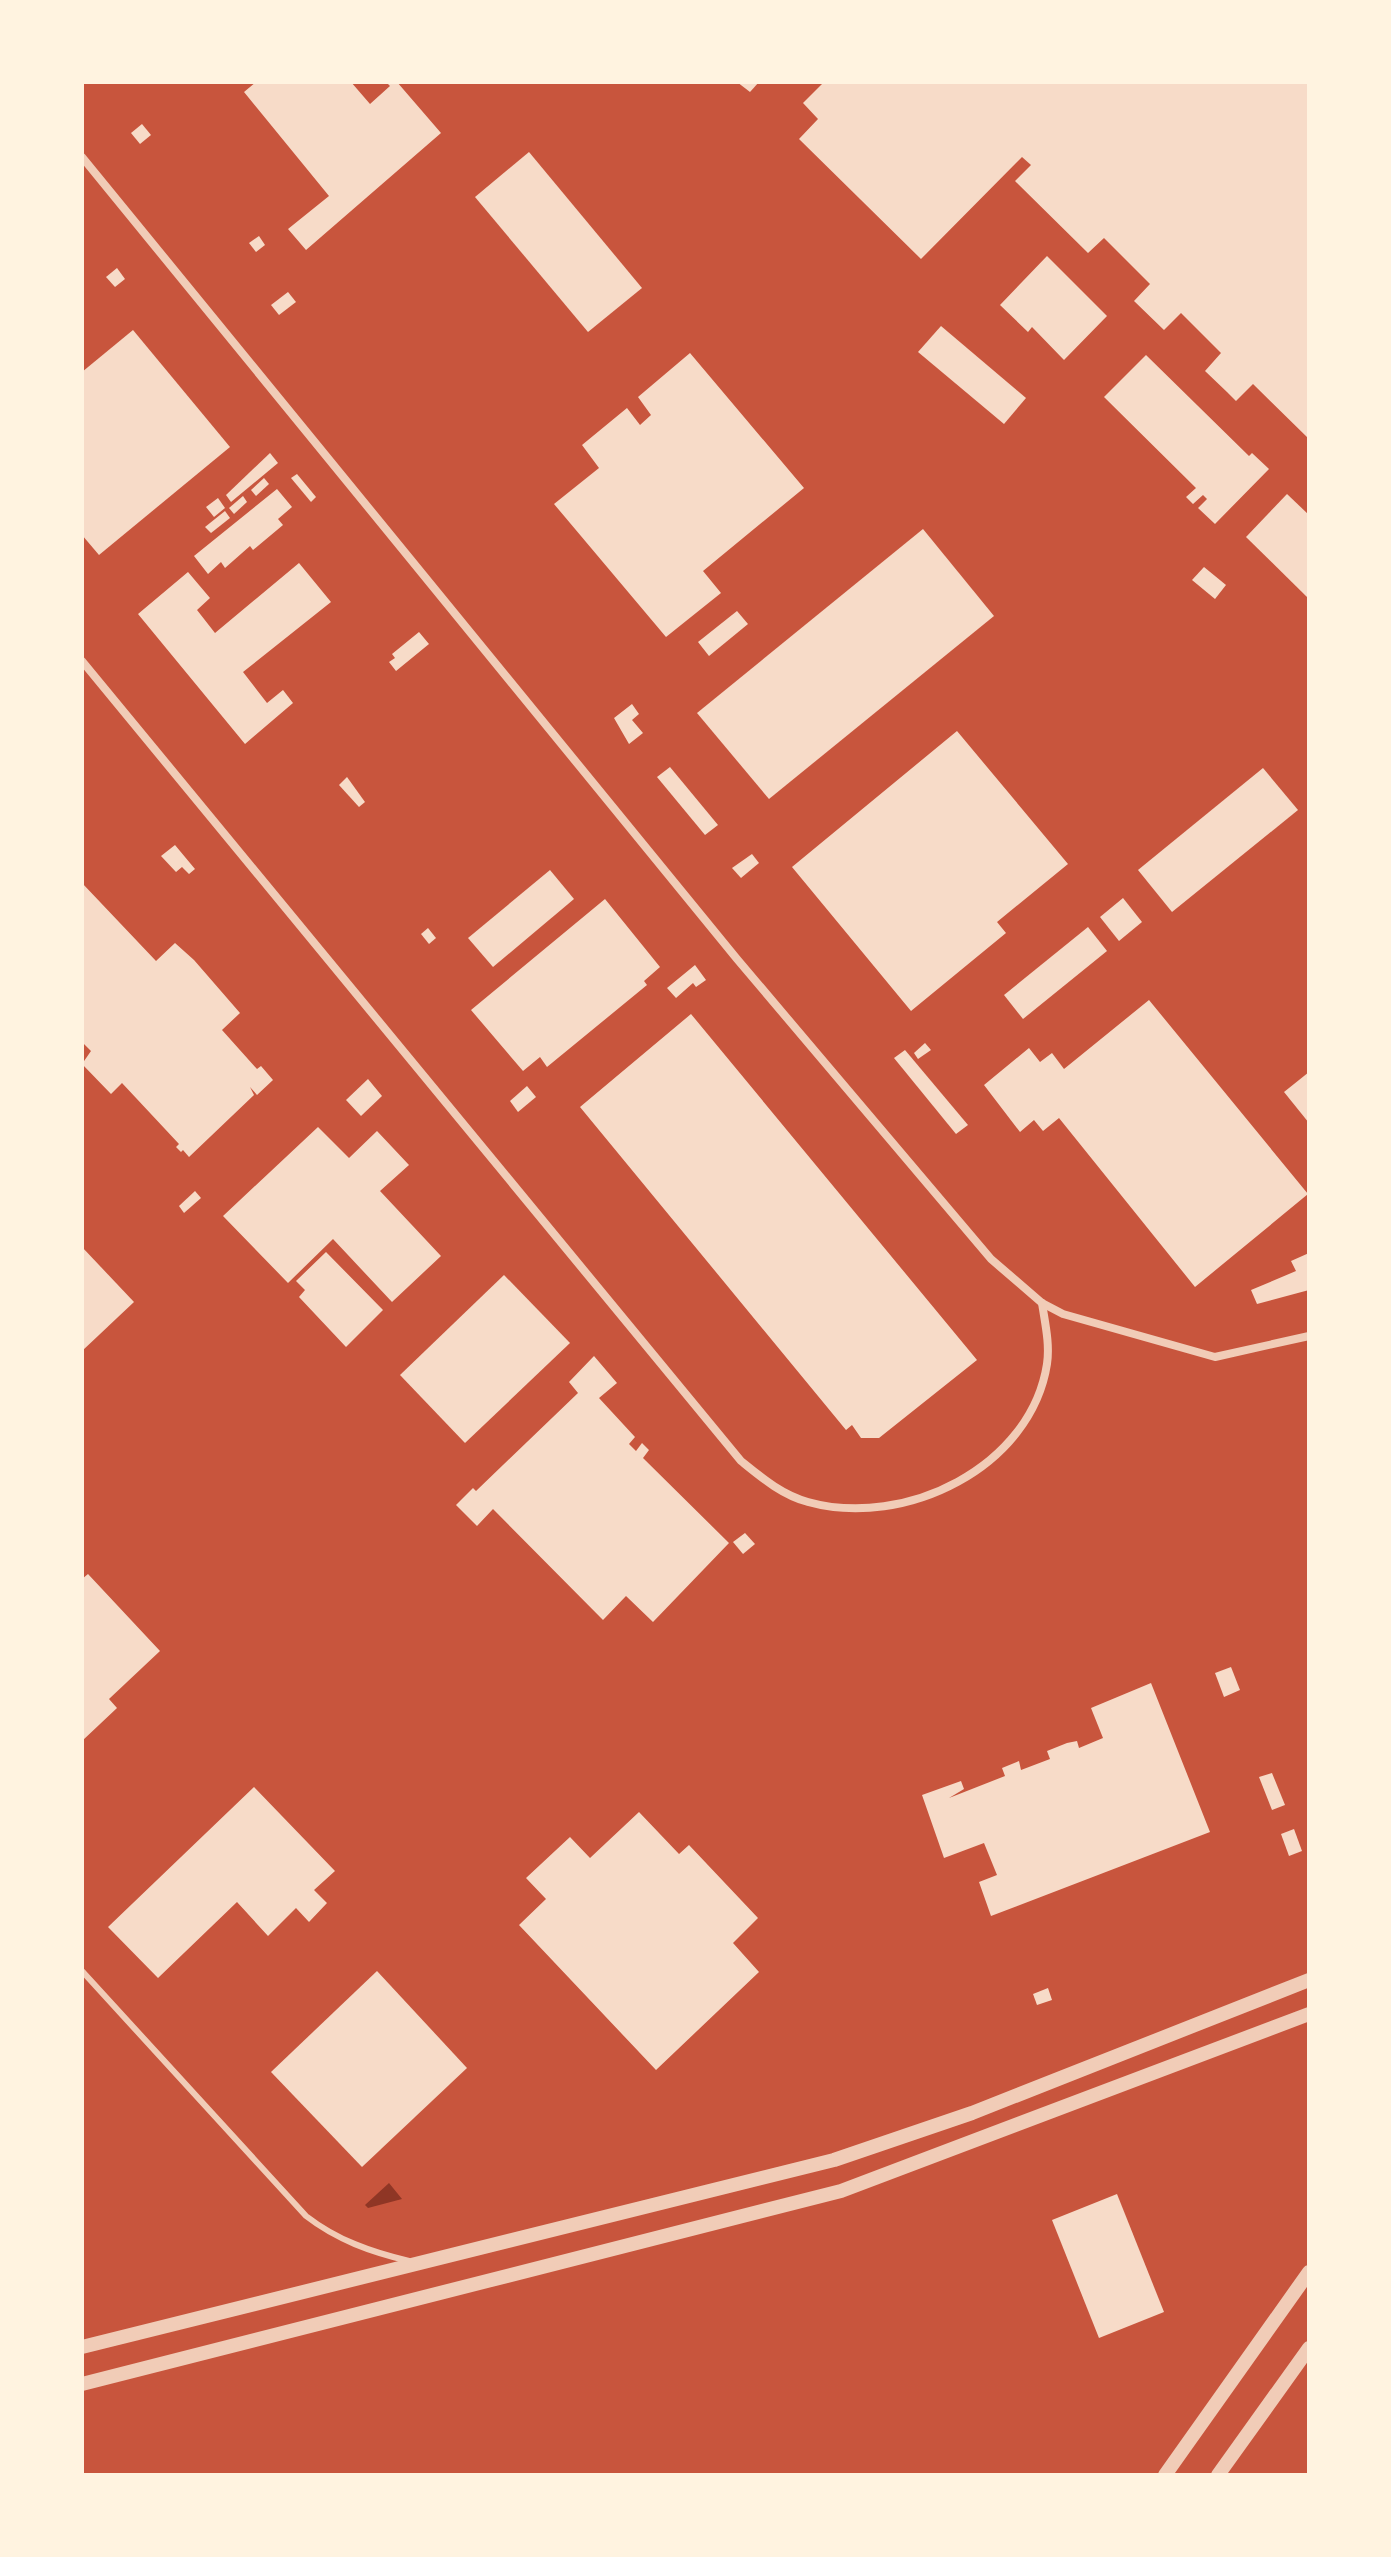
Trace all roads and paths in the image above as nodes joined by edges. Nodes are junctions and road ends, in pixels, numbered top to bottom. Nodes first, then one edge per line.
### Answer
1 (82, 157) edge
2 (82, 661) edge
3 (1042, 1303) junction
4 (1309, 1336) edge
5 (82, 1971) edge
6 (1309, 1980) edge
7 (1309, 2014) edge
8 (1293, 2020) junction
9 (1309, 2023) edge
10 (421, 2263) junction
11 (1309, 2272) edge
12 (82, 2347) edge
13 (1309, 2348) edge
14 (82, 2384) edge
15 (1165, 2475) edge
16 (1218, 2475) edge

1 - 3 street
2 - 3 street
3 - 4 street
5 - 10 lane
6 - 10 street
7 - 8 street
8 - 9 street
8 - 14 street
10 - 12 street
11 - 15 street
13 - 16 street

